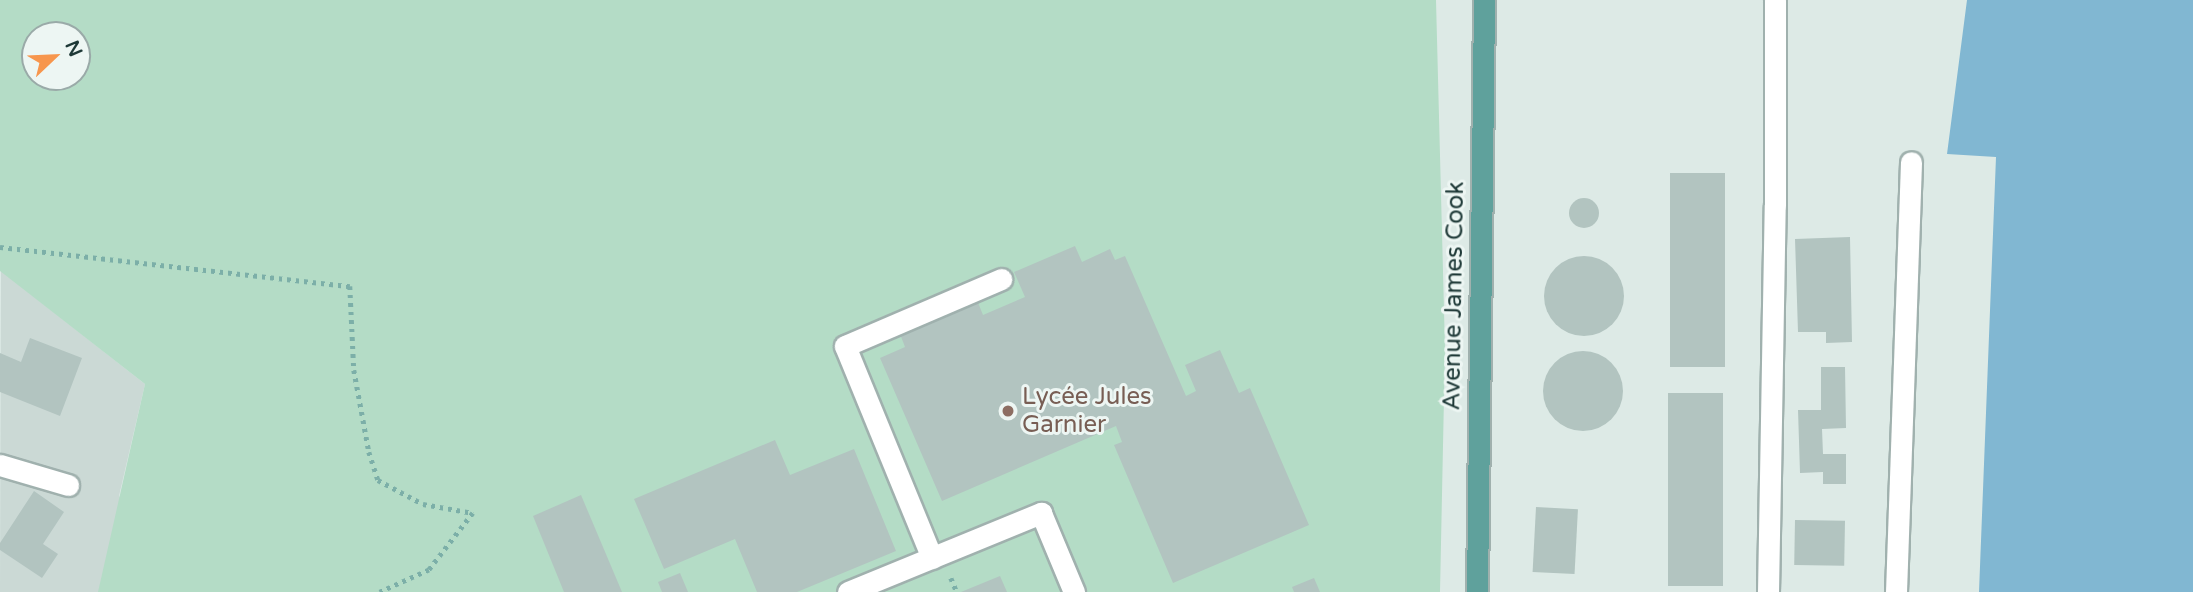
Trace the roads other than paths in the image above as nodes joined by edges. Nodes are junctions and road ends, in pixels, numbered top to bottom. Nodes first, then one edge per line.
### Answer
1 (1484, 0) edge
2 (1775, 0) edge
3 (1911, 162) dead end
4 (1001, 279) dead end
5 (0, 465) edge
6 (68, 485) dead end
7 (932, 558) junction
8 (848, 592) edge
9 (1074, 592) edge
10 (1477, 592) edge
11 (1768, 592) edge
12 (1896, 592) edge

1 - 10 main road, Avenue James Cook
2 - 11 lane
3 - 12 lane
4 - 7 lane
5 - 6 lane
7 - 8 lane
7 - 9 lane

